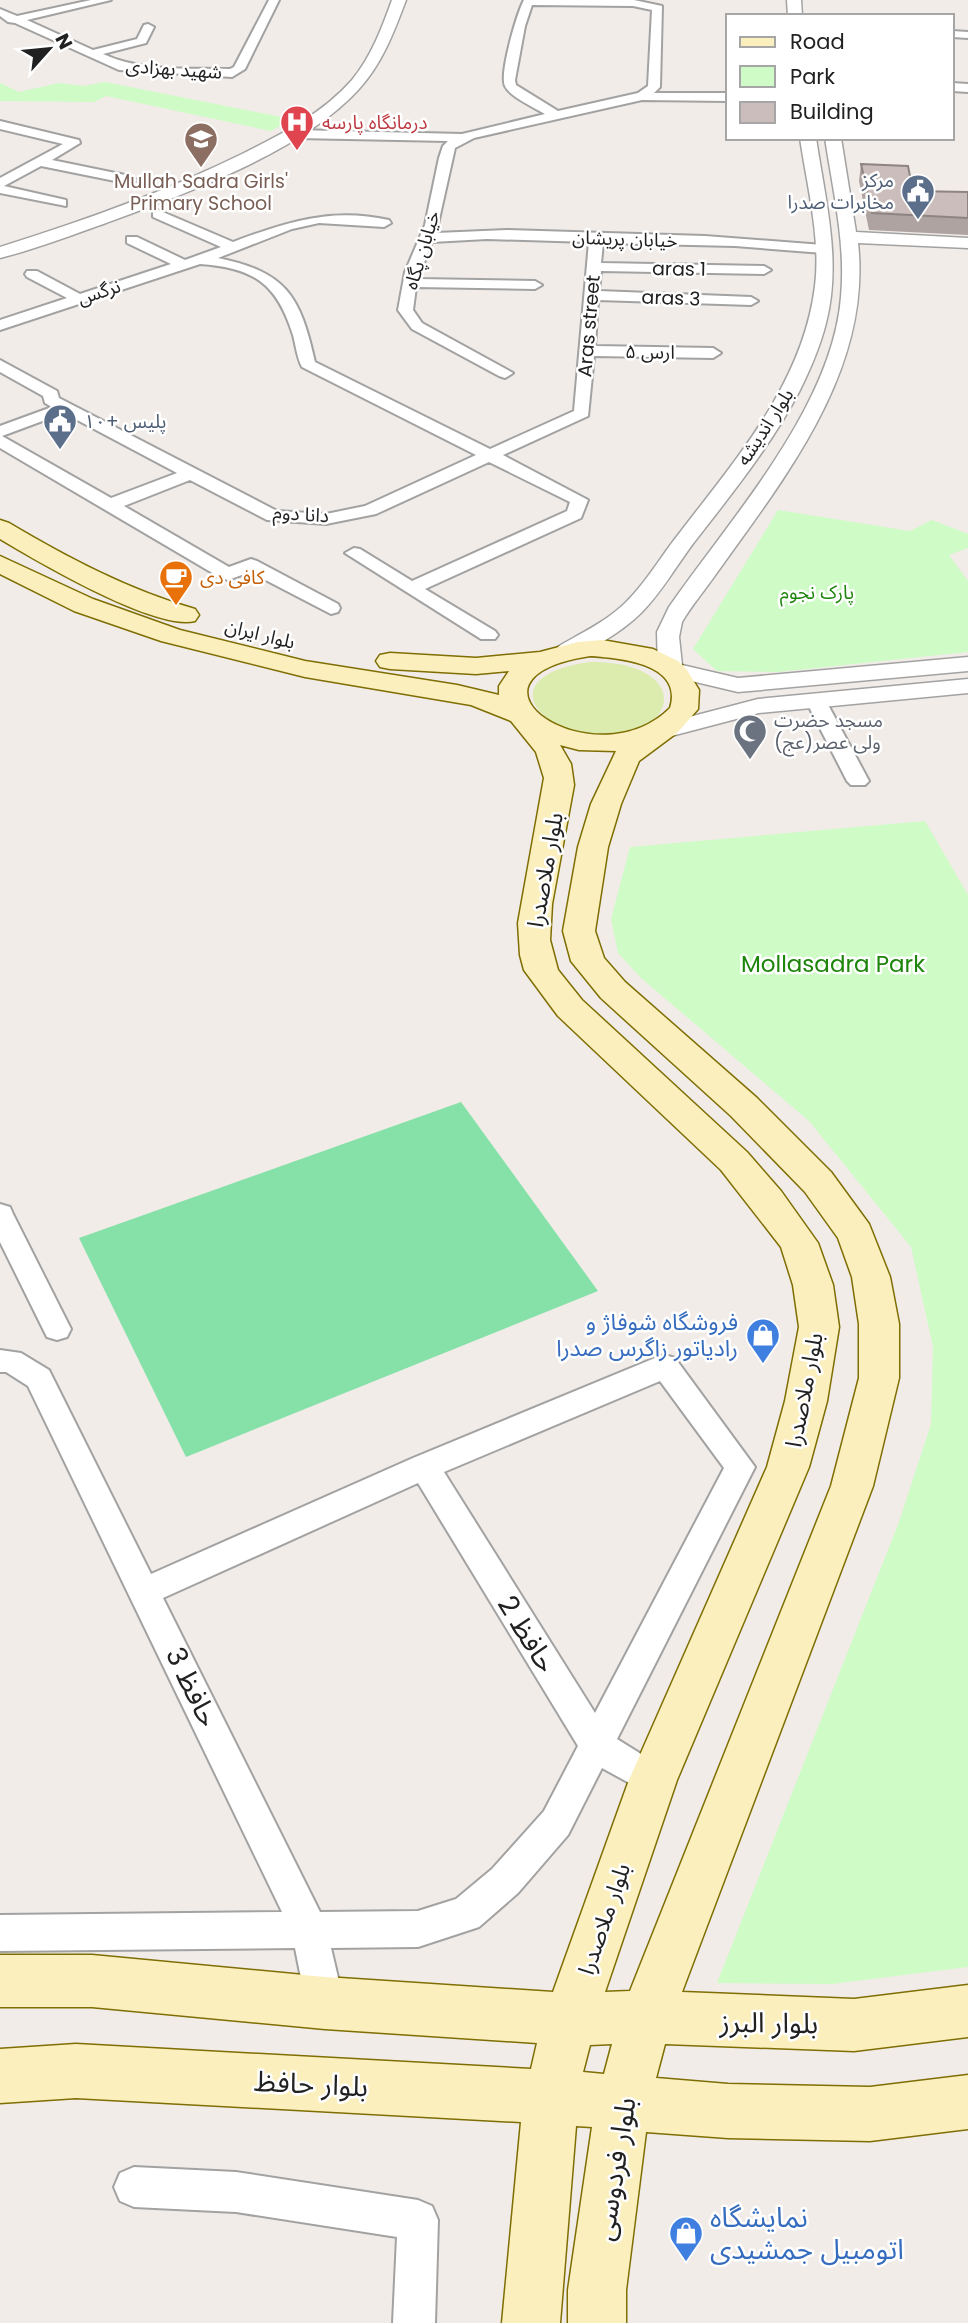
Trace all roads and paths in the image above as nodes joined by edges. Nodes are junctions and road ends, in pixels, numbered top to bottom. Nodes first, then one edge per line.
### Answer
1 (106, 0) edge
2 (274, 0) edge
3 (399, 0) edge
4 (0, 12) edge
5 (16, 19) junction
6 (0, 23) edge
7 (148, 27) dead end
8 (90, 54) junction
9 (654, 87) junction
10 (726, 91) edge
11 (642, 96) junction
12 (726, 97) edge
13 (555, 115) junction
14 (0, 125) edge
15 (296, 134) junction
16 (327, 135) junction
17 (461, 138) junction
18 (808, 140) edge
19 (832, 140) edge
20 (405, 150) dead end
21 (41, 162) junction
22 (130, 180) dead end
23 (0, 183) edge
24 (0, 189) edge
25 (61, 203) dead end
26 (158, 214) dead end
27 (384, 223) dead end
28 (430, 232) junction
29 (596, 238) junction
30 (132, 240) dead end
31 (822, 242) junction
32 (849, 243) junction
33 (968, 243) edge
34 (233, 247) junction
35 (968, 250) edge
36 (0, 253) edge
37 (191, 263) junction
38 (594, 267) junction
39 (764, 270) dead end
40 (32, 274) dead end
41 (411, 283) junction
42 (534, 285) dead end
43 (591, 295) junction
44 (79, 299) junction
45 (751, 301) dead end
46 (0, 325) edge
47 (587, 351) junction
48 (713, 353) dead end
49 (0, 365) edge
50 (505, 373) dead end
51 (58, 404) junction
52 (582, 413) joint
53 (0, 419) edge
54 (0, 432) edge
55 (0, 441) edge
56 (489, 456) junction
57 (192, 473) junction
58 (110, 505) junction
59 (0, 528) edge
60 (354, 553) dead end
61 (0, 564) edge
62 (411, 588) junction
63 (331, 608) dead end
64 (488, 635) dead end
65 (264, 636) junction
66 (567, 651) junction
67 (241, 656) junction
68 (539, 660) junction
69 (968, 664) edge
70 (670, 669) junction
71 (968, 687) edge
72 (816, 701) junction
73 (521, 714) junction
74 (660, 732) junction
75 (858, 780) dead end
76 (0, 1214) edge
77 (57, 1329) dead end
78 (0, 1361) edge
79 (40, 1378) joint
80 (424, 1467) junction
81 (146, 1591) junction
82 (597, 1746) junction
83 (653, 1780) junction
84 (309, 1929) junction
85 (0, 1933) edge
86 (0, 1981) edge
87 (325, 2003) junction
88 (968, 2011) edge
89 (646, 2017) junction
90 (569, 2019) junction
91 (0, 2076) edge
92 (551, 2097) junction
93 (623, 2102) junction
94 (968, 2102) edge
95 (134, 2187) dead end
96 (414, 2323) edge
97 (531, 2323) edge
98 (597, 2323) edge

1 - 5 street
2 - 8 street, شهید بهزادی
3 - 15 street
4 - 5 street, شهید بهزادی
5 - 6 street
5 - 8 street, شهید بهزادی
7 - 8 street
9 - 10 street
9 - 11 street
9 - 13 street
11 - 12 street
11 - 13 street
13 - 17 street
14 - 21 street
15 - 16 street
15 - 36 street
16 - 17 street
16 - 20 street
17 - 28 street, خیابان پگاه
18 - 31 street, بلوار اندیشه
19 - 32 street, بلوار اندیشه
21 - 22 street
21 - 23 street
24 - 25 street
26 - 34 street
27 - 34 street, نرگس
28 - 29 street, خیابان پریشان
28 - 31 street, خیابان پریشان
28 - 41 street, خیابان پگاه
29 - 31 street, خیابان پریشان
29 - 38 street, Aras street
30 - 37 street
31 - 66 street, بلوار اندیشه
32 - 33 street
32 - 35 street
32 - 70 street, بلوار اندیشه
34 - 37 street, نرگس
37 - 44 street, نرگس
37 - 56 street
38 - 39 street, aras 1
38 - 43 street, Aras street
40 - 44 street
41 - 42 street
41 - 50 street, خیابان پگاه
43 - 45 street, aras 3
43 - 47 street, Aras street
44 - 46 street, نرگس
47 - 48 street, ارس ۵
47 - 52 street, Aras street
49 - 51 street, دانا دوم
51 - 53 street
51 - 54 street
51 - 57 street, دانا دوم
52 - 56 street, دانا دوم
55 - 58 street
56 - 57 street, دانا دوم
56 - 62 street
57 - 58 street
58 - 63 street
59 - 65 main road, بلوار ایران
60 - 62 street
61 - 67 main road, بلوار ایران
62 - 64 street
65 - 67 main road
65 - 68 main road, بلوار ایران
66 - 68 main road
66 - 70 main road
67 - 73 main road, بلوار ایران
68 - 73 main road
69 - 70 street
70 - 74 main road
71 - 72 street
72 - 74 street
72 - 75 street
73 - 74 main road
73 - 83 main road, بلوار ملاصدرا
74 - 89 main road, بلوار ملاصدرا
76 - 77 street
78 - 79 street
79 - 81 street, حافظ 3
80 - 81 street
80 - 82 street, حافظ 2
80 - 82 street
81 - 84 street, حافظ 3
82 - 83 street, حافظ 2
82 - 84 street
83 - 90 main road, بلوار ملاصدرا
84 - 85 street
84 - 87 street, حافظ 3
86 - 87 main road
87 - 90 main road
88 - 89 main road, بلوار البرز
89 - 90 main road, بلوار البرز
89 - 93 main road, بلوار فردوسی
90 - 92 main road
91 - 92 main road, بلوار حافظ
92 - 93 main road, بلوار حافظ
92 - 97 main road
93 - 94 main road
93 - 98 main road, بلوار فردوسی
95 - 96 street

